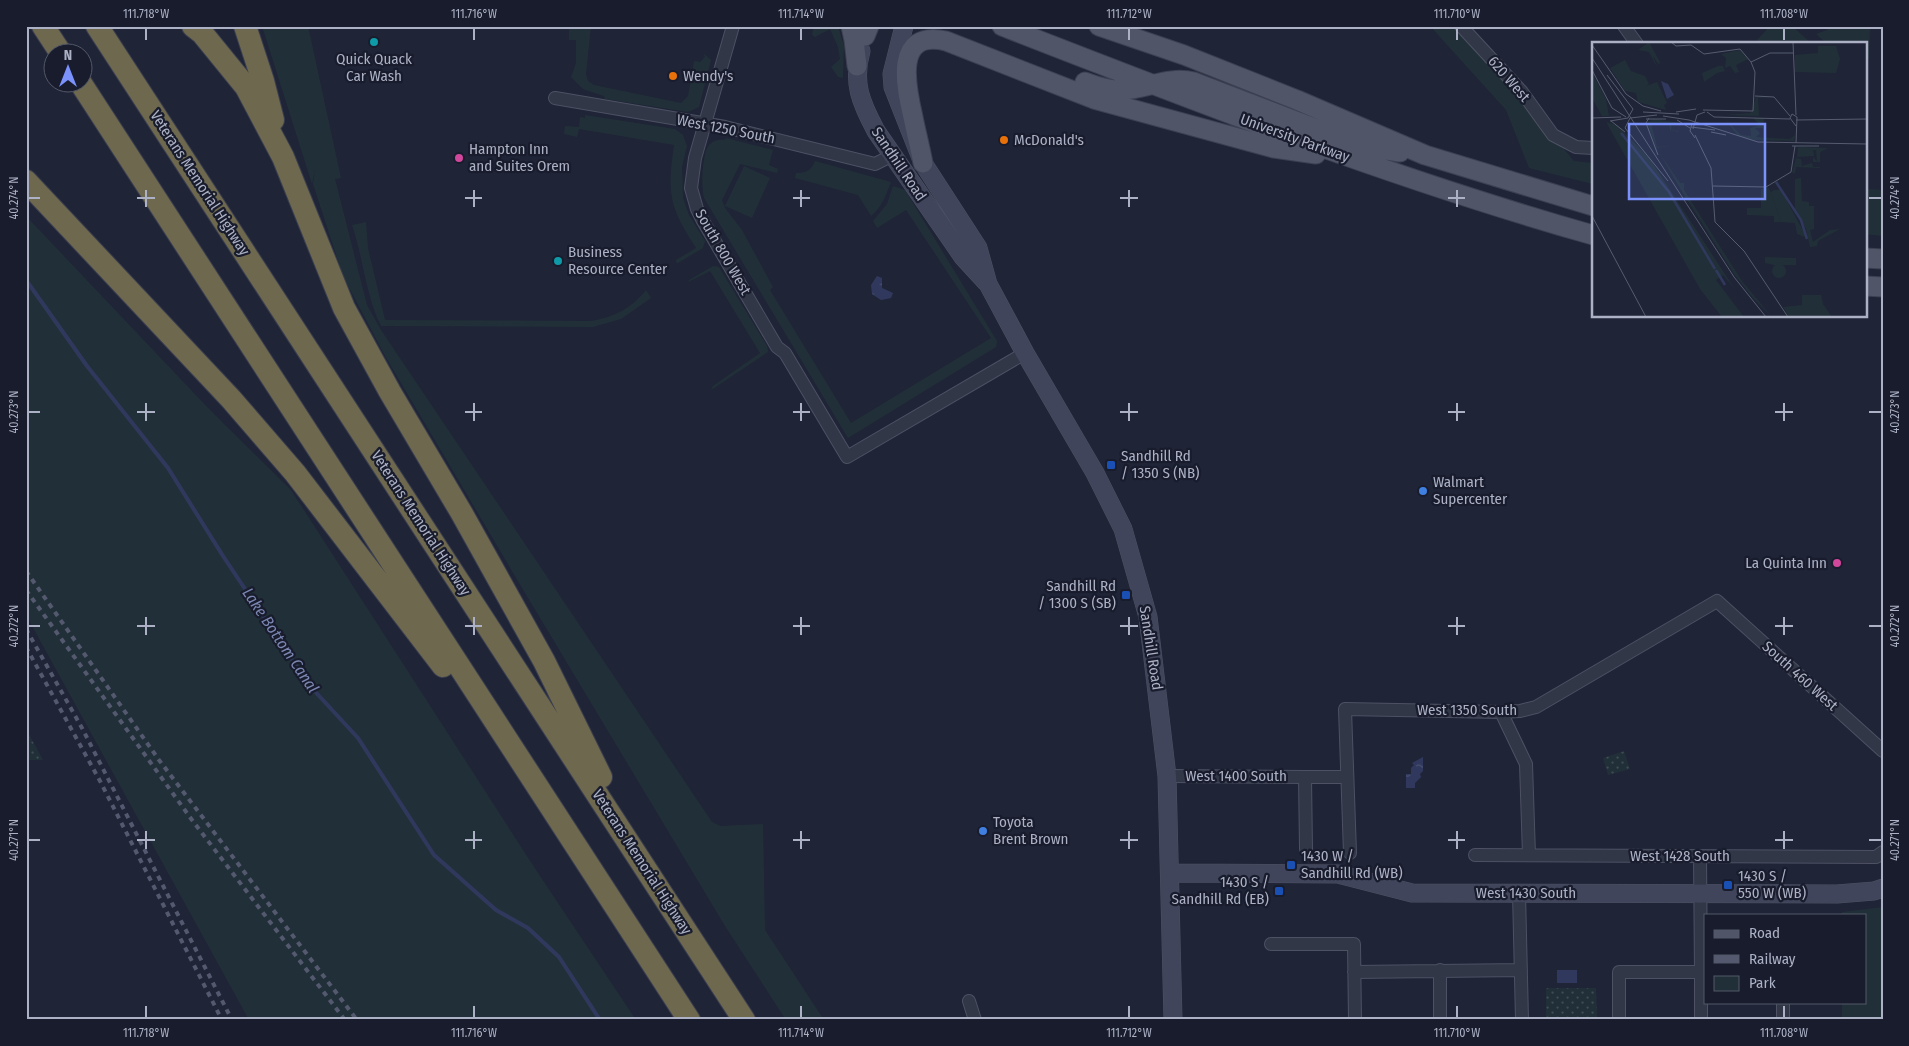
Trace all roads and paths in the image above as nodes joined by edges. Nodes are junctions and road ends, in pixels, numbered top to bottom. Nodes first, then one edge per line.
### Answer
1 (43, 26) edge
2 (97, 26) edge
3 (193, 26) edge
4 (245, 26) edge
5 (733, 26) edge
6 (904, 26) edge
7 (942, 26) edge
8 (1002, 26) edge
9 (1100, 26) edge
10 (1123, 26) edge
11 (1461, 26) edge
12 (1624, 26) edge
13 (863, 29) edge
14 (53, 42) edge
15 (1636, 42) edge
16 (1151, 44) junction
17 (857, 66) joint
18 (1151, 84) junction
19 (86, 92) edge
20 (555, 98) dead end
21 (704, 123) junction
22 (1592, 148) edge
23 (893, 155) junction
24 (1425, 155) junction
25 (283, 157) junction
26 (1352, 160) junction
27 (923, 162) junction
28 (26, 181) edge
29 (1592, 206) edge
30 (1592, 235) edge
31 (1866, 258) edge
32 (1883, 259) edge
33 (988, 284) junction
34 (1866, 286) edge
35 (1883, 287) edge
36 (1025, 353) junction
37 (1717, 601) joint
38 (1501, 712) junction
39 (1883, 751) edge
40 (1167, 776) junction
41 (1305, 777) junction
42 (1347, 777) junction
43 (545, 798) junction
44 (1306, 849) dead end
45 (1883, 852) edge
46 (1350, 853) dead end
47 (1475, 855) dead end
48 (1529, 855) junction
49 (1700, 856) junction
50 (645, 868) junction
51 (1170, 873) junction
52 (1883, 888) edge
53 (1519, 893) junction
54 (1701, 894) junction
55 (1271, 944) dead end
56 (1440, 970) junction
57 (1521, 970) junction
58 (1354, 972) junction
59 (1703, 972) edge
60 (969, 1001) dead end
61 (1783, 1004) edge
62 (689, 1020) edge
63 (744, 1020) edge
64 (975, 1020) edge
65 (1173, 1020) edge
66 (1355, 1020) edge
67 (1440, 1020) edge
68 (1522, 1020) edge
69 (1619, 1020) edge
70 (1702, 1020) edge
71 (1783, 1020) edge

1 - 14 highway
2 - 50 highway, Veterans Memorial Highway
3 - 25 highway
4 - 25 highway
5 - 21 street, South 800 West
6 - 27 street, Sandhill Road
7 - 18 main road
8 - 18 main road, University Parkway
9 - 16 main road
10 - 16 main road
11 - 22 street, 620 West
12 - 15 street
13 - 17 main road
16 - 24 main road
17 - 23 street, Sandhill Road
18 - 24 main road
18 - 26 main road, University Parkway
19 - 43 highway
20 - 21 street, West 1250 South
21 - 23 street, West 1250 South
21 - 36 street, South 800 West
23 - 33 street, Sandhill Road
24 - 29 main road
25 - 50 highway
26 - 27 main road
26 - 30 main road, University Parkway
27 - 33 street, Sandhill Road
28 - 43 highway
31 - 32 main road
33 - 36 street, Sandhill Road
34 - 35 main road
36 - 40 street, Sandhill Road
37 - 38 street, West 1350 South
37 - 39 street, South 460 West
38 - 42 street, West 1350 South
38 - 48 street
40 - 41 street, West 1400 South
40 - 51 street, Sandhill Road
41 - 42 street, West 1400 South
41 - 44 street
42 - 46 street
43 - 62 highway
45 - 49 street, West 1428 South
47 - 48 street, West 1428 South
48 - 49 street, West 1428 South
49 - 54 street
50 - 63 highway, Veterans Memorial Highway
51 - 53 street, West 1430 South
51 - 65 street, Sandhill Road
52 - 54 street, West 1430 South
53 - 54 street, West 1430 South
53 - 57 street
54 - 59 street
55 - 58 street
56 - 57 street
56 - 58 street
56 - 67 street
57 - 68 street
58 - 66 street
59 - 69 street
59 - 70 street
60 - 64 street
61 - 71 street

